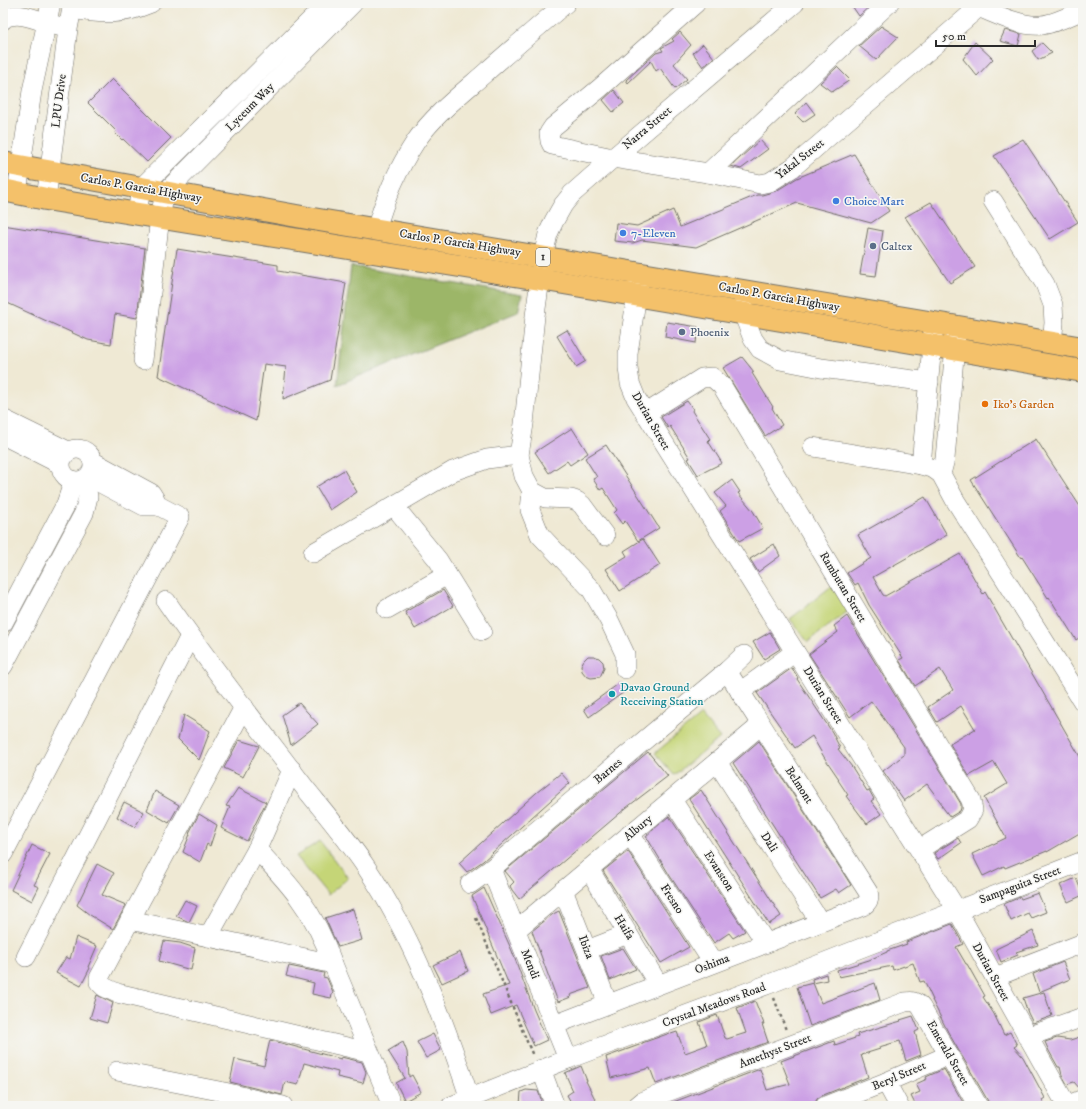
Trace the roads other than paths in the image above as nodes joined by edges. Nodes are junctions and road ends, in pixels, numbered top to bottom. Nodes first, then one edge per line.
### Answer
1 (51, 3) edge
2 (151, 3) edge
3 (328, 3) edge
4 (353, 3) edge
5 (566, 3) edge
6 (696, 3) edge
7 (795, 3) edge
8 (889, 3) edge
9 (974, 5) edge
10 (72, 6) edge
11 (1077, 9) edge
12 (3, 20) edge
13 (46, 23) junction
14 (68, 29) junction
15 (209, 135) junction
16 (613, 158) junction
17 (12, 164) edge
18 (50, 172) junction
19 (708, 173) junction
20 (141, 188) junction
21 (10, 191) edge
22 (165, 192) junction
23 (46, 199) junction
24 (993, 202) dead end
25 (137, 214) junction
26 (160, 217) junction
27 (313, 219) junction
28 (376, 230) junction
29 (310, 242) junction
30 (543, 257) junction
31 (640, 274) junction
32 (540, 279) junction
33 (745, 291) junction
34 (637, 296) junction
35 (743, 313) junction
36 (934, 323) junction
37 (957, 327) junction
38 (1052, 343) junction
39 (932, 345) junction
40 (1083, 348) edge
41 (955, 349) junction
42 (143, 360) dead end
43 (1083, 371) edge
44 (929, 382) junction
45 (645, 414) junction
46 (3, 419) edge
47 (3, 435) edge
48 (813, 447) dead end
49 (519, 455) junction
50 (64, 457) junction
51 (922, 465) junction
52 (941, 474) junction
53 (85, 475) junction
54 (532, 491) junction
55 (394, 506) junction
56 (606, 536) dead end
57 (312, 553) dead end
58 (32, 567) junction
59 (447, 575) junction
60 (50, 576) junction
61 (166, 601) dead end
62 (387, 609) dead end
63 (3, 623) edge
64 (482, 631) dead end
65 (190, 636) junction
66 (795, 652) junction
67 (744, 655) dead end
68 (5, 658) edge
69 (625, 669) dead end
70 (727, 671) junction
71 (740, 692) junction
72 (1083, 702) edge
73 (244, 707) junction
74 (761, 725) junction
75 (718, 762) junction
76 (292, 770) junction
77 (672, 800) junction
78 (630, 834) junction
79 (257, 849) junction
80 (920, 849) junction
81 (3, 854) edge
82 (1083, 861) edge
83 (491, 869) junction
84 (589, 869) junction
85 (470, 884) dead end
86 (563, 890) junction
87 (869, 900) joint
88 (957, 910) junction
89 (130, 920) junction
90 (820, 922) junction
91 (516, 930) junction
92 (628, 934) junction
93 (208, 937) junction
94 (766, 943) junction
95 (1083, 944) edge
96 (587, 950) junction
97 (26, 957) dead end
98 (333, 964) junction
99 (713, 964) junction
100 (995, 977) junction
101 (658, 984) junction
102 (915, 1001) joint
103 (608, 1004) junction
104 (1083, 1017) edge
105 (554, 1024) junction
106 (1027, 1037) junction
107 (368, 1052) junction
108 (949, 1055) junction
109 (568, 1059) junction
110 (540, 1070) junction
111 (117, 1071) dead end
112 (886, 1082) junction
113 (1083, 1099) edge
114 (470, 1102) edge
115 (283, 1106) edge
116 (392, 1106) edge
117 (451, 1106) edge
118 (554, 1106) edge
119 (636, 1106) edge
120 (825, 1106) edge
121 (900, 1106) edge
122 (978, 1106) edge
123 (1066, 1106) edge

1 - 13 street
2 - 10 street
3 - 15 street, Lyceum Way
4 - 15 street, Lyceum Way
5 - 28 street
6 - 16 street, Yakal Street
7 - 16 street, Narra Street
8 - 19 street
9 - 11 street
9 - 19 street, Yakal Street
10 - 14 street, LPU Drive
12 - 13 street
13 - 14 street
13 - 17 street
14 - 18 street, LPU Drive
15 - 20 street, Lyceum Way
15 - 22 street, Lyceum Way
16 - 19 street, Yakal Street
16 - 30 street, Narra Street
17 - 18 highway, Carlos P. Garcia Highway / 1
17 - 21 street
18 - 20 highway, Carlos P. Garcia Highway / 1
18 - 23 street, LPU Drive
20 - 22 highway, Carlos P. Garcia Highway / 1
20 - 25 street
21 - 23 highway, Carlos P. Garcia Highway / 1
22 - 26 street
22 - 27 highway, Carlos P. Garcia Highway / 1
23 - 25 highway, Carlos P. Garcia Highway / 1
24 - 38 street
25 - 26 highway, Carlos P. Garcia Highway / 1
26 - 29 highway, Carlos P. Garcia Highway / 1
26 - 42 street
27 - 28 highway, Carlos P. Garcia Highway / 1
27 - 29 highway
28 - 30 highway, Carlos P. Garcia Highway / 1
29 - 32 highway, Carlos P. Garcia Highway / 1
30 - 31 highway, Carlos P. Garcia Highway / 1
30 - 32 street, Narra Street
31 - 33 highway, Carlos P. Garcia Highway / 1
31 - 34 street, Durian Street
32 - 34 highway, Carlos P. Garcia Highway / 1
32 - 49 street, Narra Street
33 - 35 street
33 - 36 highway, Carlos P. Garcia Highway / 1
34 - 35 highway, Carlos P. Garcia Highway / 1
34 - 45 street, Durian Street
35 - 39 highway, Carlos P. Garcia Highway / 1
35 - 44 street
36 - 37 highway, Carlos P. Garcia Highway / 1
36 - 39 street
37 - 38 highway, Carlos P. Garcia Highway / 1
37 - 41 street
38 - 40 highway, Carlos P. Garcia Highway / 1
39 - 41 highway, Carlos P. Garcia Highway / 1
39 - 44 street
41 - 43 highway, Carlos P. Garcia Highway / 1
41 - 52 street
44 - 51 street
45 - 66 street, Durian Street
45 - 80 street, Rambutan Street
46 - 50 street
47 - 50 street
48 - 51 street
49 - 54 street
49 - 55 street
50 - 53 street
50 - 53 street
51 - 52 street
52 - 72 street
53 - 58 street
53 - 60 street
53 - 81 street
54 - 56 street
54 - 69 street
55 - 57 street
55 - 59 street
58 - 60 street
58 - 63 street
59 - 62 street
59 - 64 street
60 - 68 street
61 - 65 street
65 - 73 street
65 - 97 street
66 - 71 street
66 - 80 street, Durian Street
67 - 70 street, Barnes
70 - 71 street, Belmont
70 - 83 street, Barnes
71 - 74 street, Belmont
73 - 76 street
73 - 89 street
74 - 75 street, Albury
74 - 87 street, Belmont
75 - 77 street, Albury
75 - 90 street, Dali
76 - 79 street
76 - 114 street
77 - 78 street, Albury
77 - 94 street, Evanston
78 - 84 street, Albury
78 - 99 street, Fresno
79 - 93 street
79 - 98 street
80 - 88 street, Durian Street
82 - 88 street, Sampaguita Street
83 - 85 street, Barnes
83 - 91 street, Mendi
84 - 86 street, Albury
84 - 92 street, Haifa
86 - 91 street, Albury
86 - 96 street, Ibiza
87 - 90 street, Oshima
88 - 100 street, Durian Street
88 - 109 street, Crystal Meadows Road
89 - 93 street
89 - 107 street
90 - 94 street, Oshima
91 - 105 street, Mendi
92 - 96 street
92 - 101 street, Haifa
93 - 98 street
94 - 99 street, Oshima
95 - 100 street
96 - 103 street, Ibiza
98 - 107 street
99 - 101 street, Oshima
100 - 106 street, Durian Street
101 - 103 street, Oshima
102 - 108 street, Emerald Street
102 - 119 street, Amethyst Street
103 - 105 street, Oshima
104 - 106 street
105 - 109 street, Mendi
106 - 123 street, Durian Street
107 - 116 street
108 - 112 street, Beryl Street
108 - 122 street, Emerald Street
109 - 110 street, Crystal Meadows Road
110 - 114 street, Crystal Meadows Road
110 - 118 street
111 - 115 street
112 - 120 street, Beryl Street
112 - 121 street
113 - 123 street
114 - 117 street, Crystal Meadows Road

